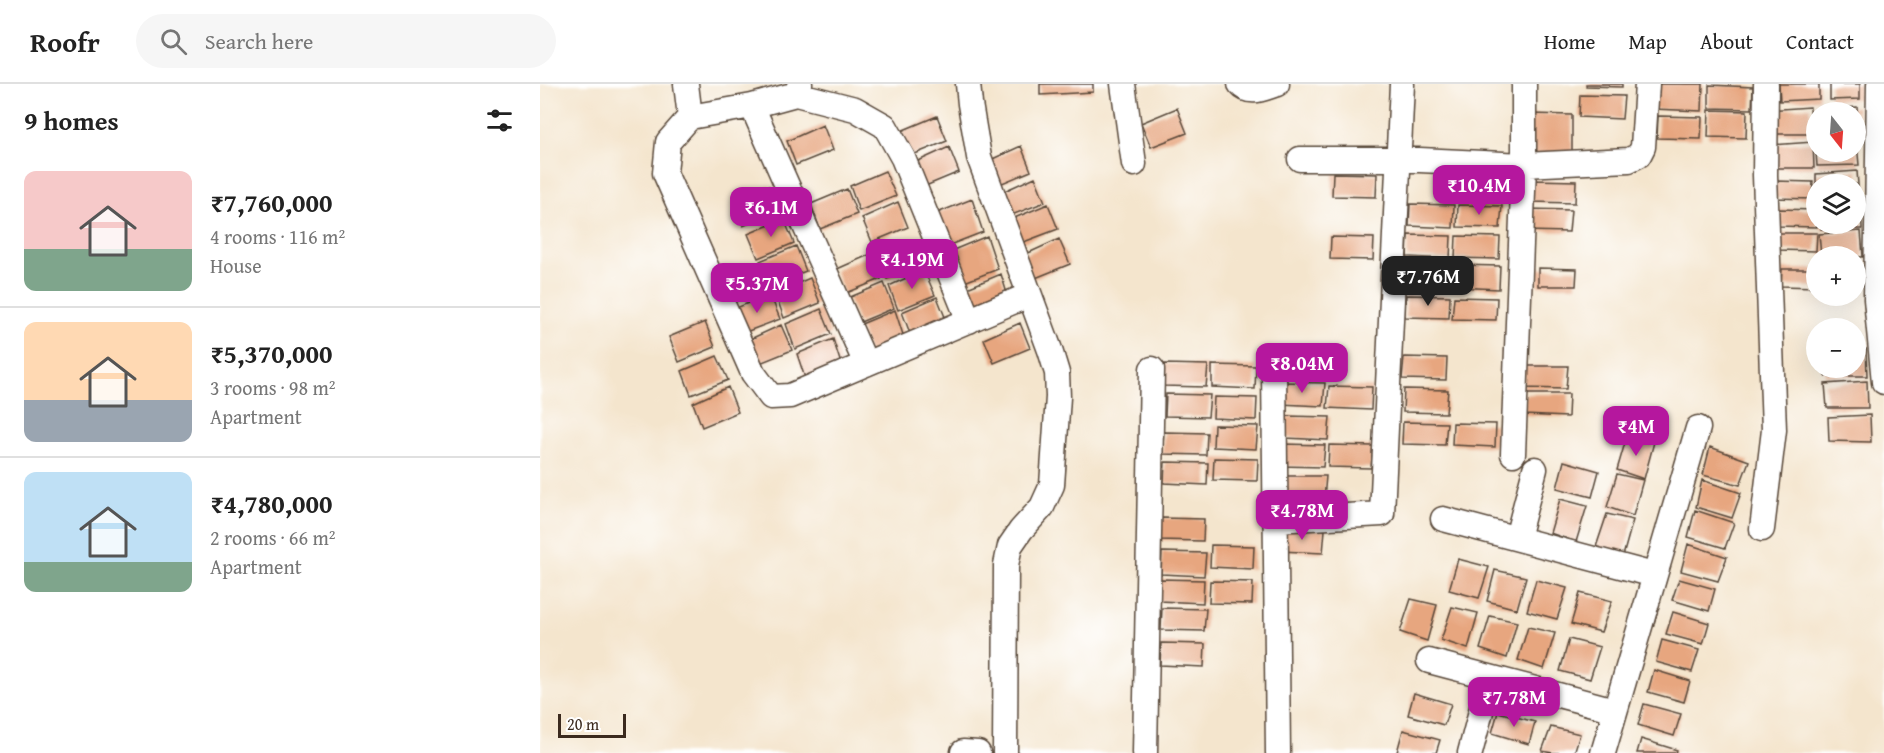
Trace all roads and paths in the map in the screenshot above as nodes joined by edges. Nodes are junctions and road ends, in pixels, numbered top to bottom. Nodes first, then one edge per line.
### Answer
1 (686, 84) edge
2 (968, 84) edge
3 (1123, 84) edge
4 (1240, 84) edge
5 (1277, 84) edge
6 (1402, 84) edge
7 (1524, 84) edge
8 (1647, 84) edge
9 (1766, 84) edge
10 (1880, 84) edge
11 (798, 89) edge
12 (752, 106) junction
13 (690, 117) junction
14 (1300, 159) dead end
15 (1399, 159) junction
16 (1134, 164) dead end
17 (1524, 165) junction
18 (1029, 295) junction
19 (1880, 299) edge
20 (969, 321) junction
21 (866, 363) junction
22 (1152, 369) dead end
23 (1274, 370) dead end
24 (1884, 382) edge
25 (1698, 428) dead end
26 (1513, 454) dead end
27 (1535, 469) dead end
28 (1443, 519) dead end
29 (1275, 520) junction
30 (1762, 530) dead end
31 (1517, 538) junction
32 (1654, 574) junction
33 (1429, 661) dead end
34 (1490, 677) junction
35 (1616, 710) junction
36 (963, 752) edge
37 (978, 753) edge
38 (1005, 753) edge
39 (1145, 753) edge
40 (1278, 753) edge
41 (1470, 753) edge
42 (1603, 753) edge

1 - 13 street
2 - 18 street
3 - 16 street
4 - 5 street
6 - 15 street
7 - 17 street
8 - 17 street
9 - 30 street
10 - 19 street
11 - 12 street
11 - 20 street
12 - 13 street
12 - 21 street
13 - 21 street
14 - 15 street
15 - 17 street
15 - 29 street
17 - 26 street
18 - 20 street
18 - 38 street
19 - 24 street
20 - 21 street
22 - 39 street
23 - 29 street
25 - 32 street
27 - 31 street
28 - 31 street
29 - 40 street
31 - 32 street
32 - 35 street
33 - 34 street
34 - 35 street
34 - 41 street
35 - 42 street
36 - 37 street

